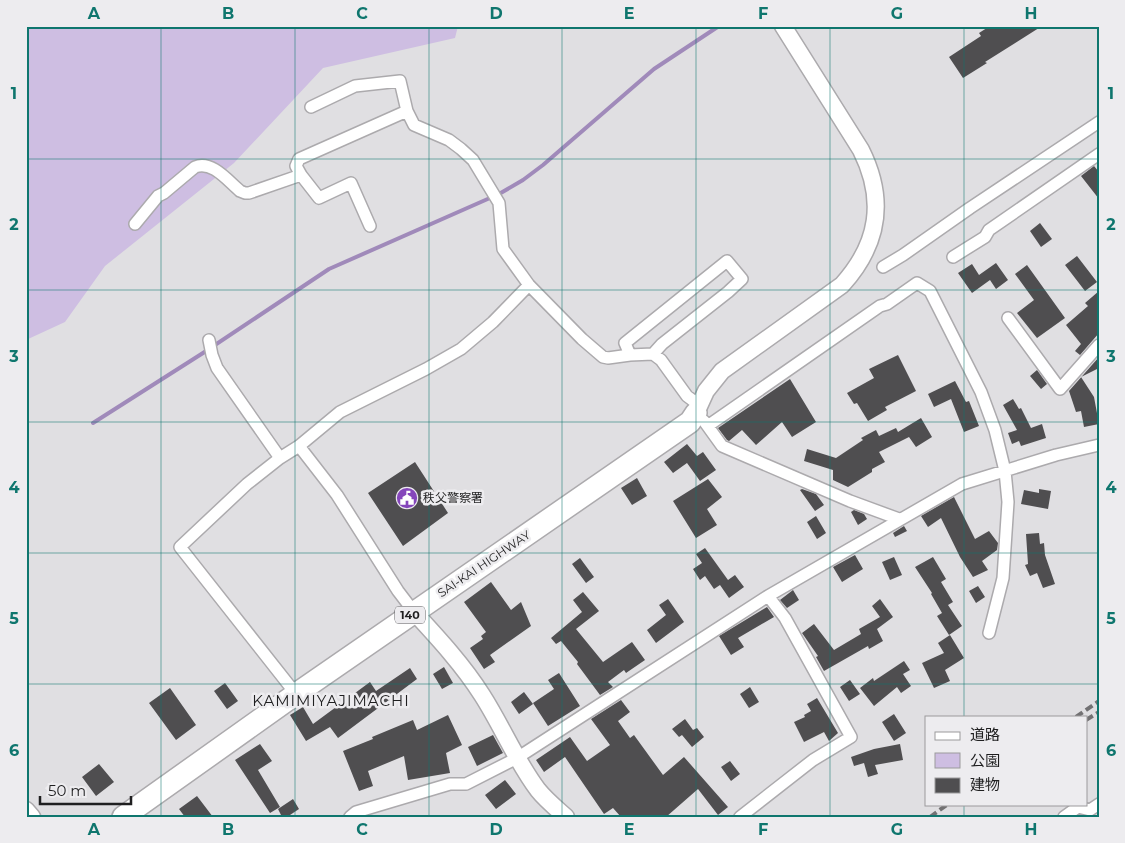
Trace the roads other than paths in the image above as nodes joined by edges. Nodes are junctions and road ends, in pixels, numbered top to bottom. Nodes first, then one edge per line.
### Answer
1 (783, 26) edge
2 (312, 107) dead end
3 (408, 111) junction
4 (1099, 122) edge
5 (1099, 154) edge
6 (301, 175) junction
7 (136, 224) dead end
8 (370, 226) dead end
9 (953, 257) dead end
10 (883, 267) dead end
11 (529, 285) junction
12 (1008, 318) dead end
13 (209, 340) dead end
14 (1099, 344) edge
15 (654, 354) junction
16 (630, 355) junction
17 (701, 415) junction
18 (1099, 445) edge
19 (299, 446) junction
20 (280, 458) junction
21 (1005, 471) junction
22 (899, 519) junction
23 (768, 596) junction
24 (414, 612) junction
25 (989, 633) dead end
26 (296, 694) junction
27 (517, 758) junction
28 (26, 810) edge
29 (1094, 810) edge
30 (32, 817) edge
31 (123, 817) edge
32 (350, 817) edge
33 (566, 817) edge
34 (740, 817) edge
35 (1064, 817) edge

1 - 17 street
2 - 3 street
3 - 6 street
3 - 11 street
4 - 10 street
5 - 9 street
6 - 7 street
6 - 8 street
11 - 16 street
11 - 19 street
12 - 14 street
13 - 20 street
15 - 16 street
15 - 16 street
15 - 17 street
17 - 21 street
17 - 22 street
17 - 24 highway, SAI-KAI HIGHWAY / 140
18 - 21 street
19 - 20 street
19 - 24 street
20 - 26 street
21 - 22 street
21 - 25 street
22 - 23 street
23 - 27 street
23 - 34 street
24 - 26 highway, SAI-KAI HIGHWAY / 140
24 - 27 street
26 - 31 highway, SAI-KAI HIGHWAY / 140
27 - 32 street
27 - 33 street
28 - 30 street
29 - 35 street

